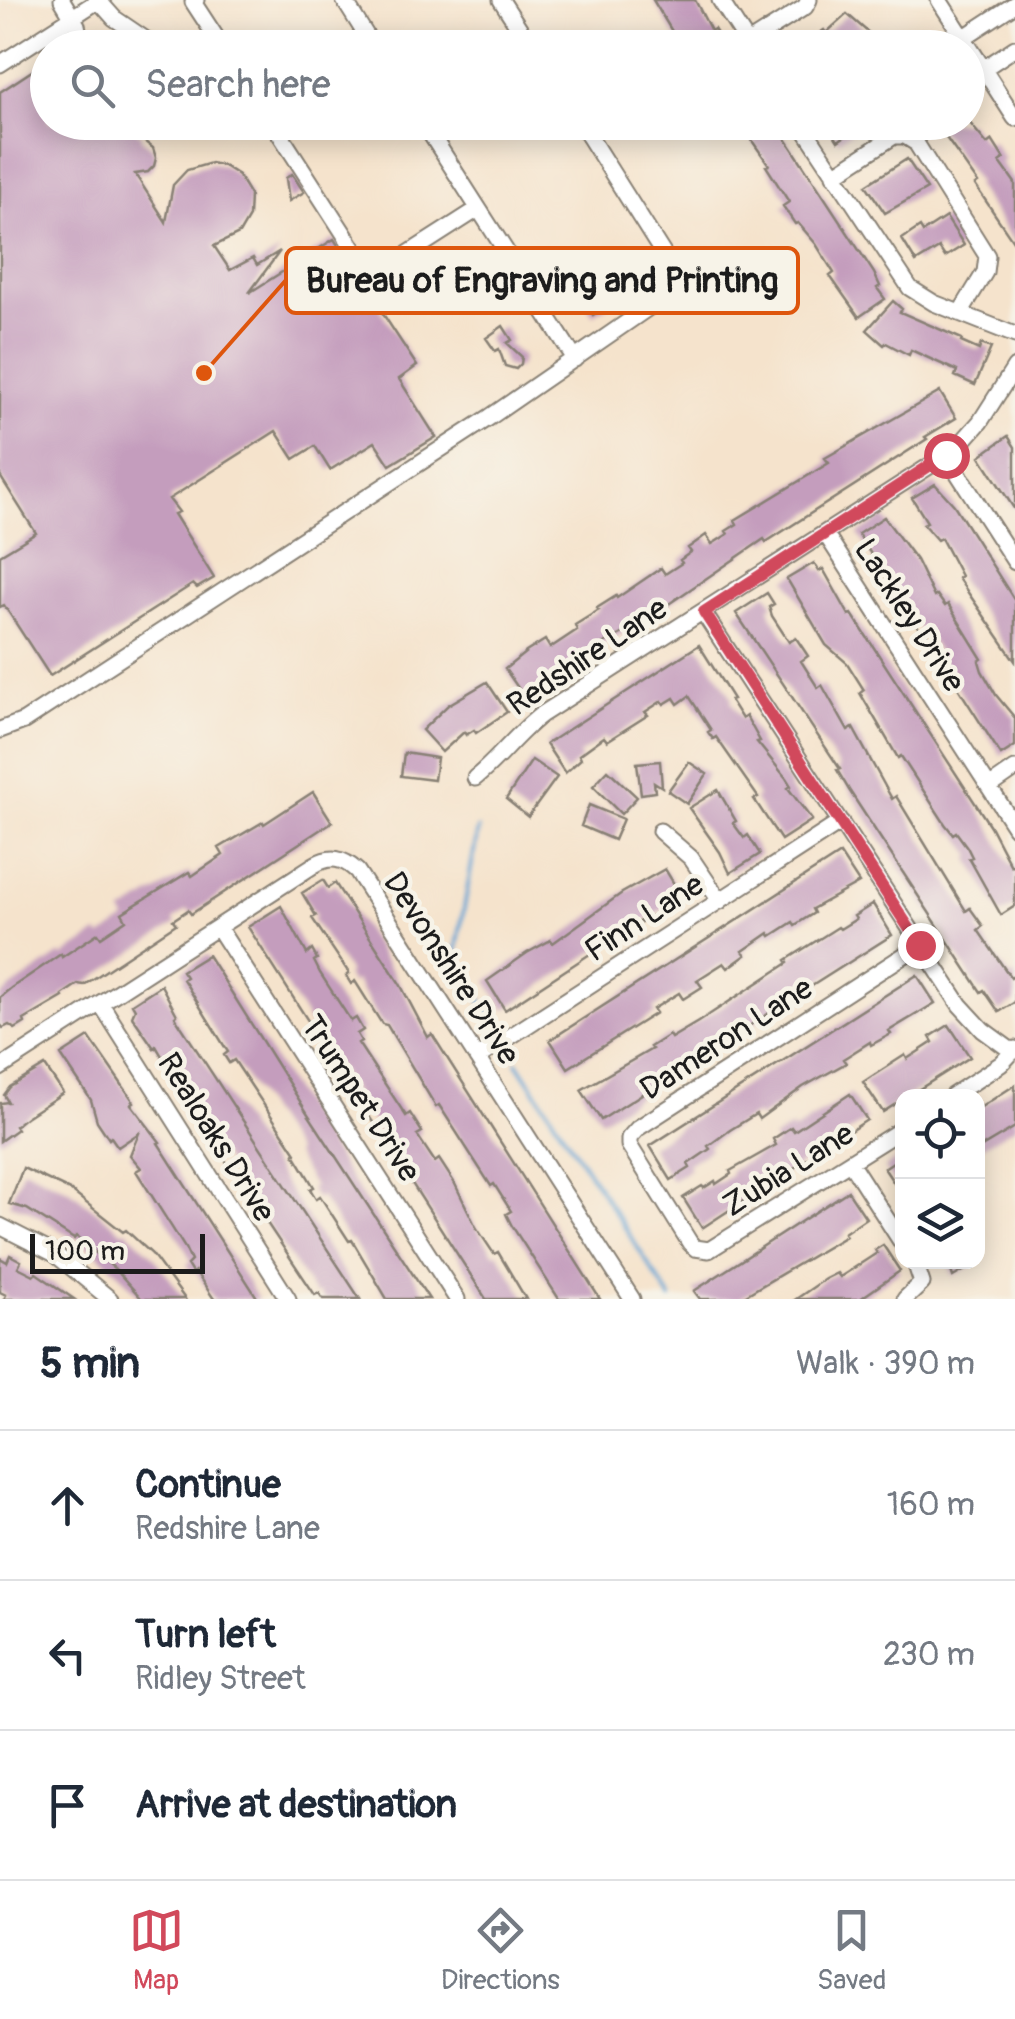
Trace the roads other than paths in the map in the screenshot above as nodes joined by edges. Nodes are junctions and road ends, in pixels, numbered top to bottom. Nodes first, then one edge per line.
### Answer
1 (62, 0) edge
2 (98, 0) edge
3 (196, 0) edge
4 (344, 0) edge
5 (501, 0) edge
6 (720, 0) edge
7 (810, 0) edge
8 (939, 0) edge
9 (1015, 4) edge
10 (72, 17) junction
11 (52, 30) edge
12 (76, 30) edge
13 (132, 30) edge
14 (211, 30) edge
15 (363, 30) edge
16 (520, 30) edge
17 (740, 30) edge
18 (772, 30) edge
19 (958, 30) edge
20 (975, 30) edge
21 (30, 44) edge
22 (1015, 48) edge
23 (0, 64) edge
24 (985, 67) edge
25 (985, 71) edge
26 (1015, 118) edge
27 (284, 140) edge
28 (435, 140) edge
29 (592, 140) edge
30 (812, 140) edge
31 (888, 140) edge
32 (911, 140) edge
33 (834, 175) junction
34 (478, 208) junction
35 (960, 313) junction
36 (1015, 335) edge
37 (575, 359) junction
38 (1015, 367) edge
39 (946, 455) junction
40 (825, 533) junction
41 (1015, 562) edge
42 (704, 612) junction
43 (0, 730) edge
44 (1015, 769) edge
45 (475, 778) dead end
46 (988, 787) junction
47 (841, 822) junction
48 (1015, 826) edge
49 (660, 831) dead end
50 (720, 902) junction
51 (218, 926) junction
52 (920, 945) junction
53 (101, 1004) junction
54 (1014, 1050) edge
55 (478, 1058) junction
56 (0, 1068) edge
57 (963, 1089) edge
58 (895, 1133) edge
59 (850, 1162) junction
60 (0, 1226) edge
61 (895, 1231) edge
62 (702, 1251) joint
63 (917, 1269) edge
64 (110, 1299) edge
65 (288, 1299) edge
66 (457, 1299) edge
67 (632, 1299) edge
68 (905, 1299) edge

1 - 10 street
2 - 10 street
2 - 13 street
3 - 14 street
4 - 15 street
5 - 16 street
6 - 17 street
7 - 18 street
8 - 19 street
9 - 20 street
10 - 11 street
10 - 12 street
21 - 23 street
22 - 24 street
25 - 26 street
27 - 34 street
28 - 34 street
29 - 37 street
30 - 33 street
31 - 33 street
32 - 35 street
33 - 35 street
34 - 37 street
35 - 36 street
37 - 43 street
38 - 39 street, Redshire Lane
39 - 40 street, Redshire Lane
39 - 41 street
40 - 42 street, Redshire Lane
40 - 46 street, Lackley Drive
42 - 45 street, Redshire Lane
42 - 47 street
44 - 46 street
46 - 48 street, Lackley Drive
47 - 50 street, Finn Lane
47 - 52 street
49 - 50 street
50 - 55 street, Finn Lane
51 - 53 street, Devonshire Drive
51 - 55 street, Devonshire Drive
51 - 66 street, Trumpet Drive
52 - 54 street
52 - 62 street, Dameron Lane
53 - 56 street, Devonshire Drive
53 - 65 street, Realoaks Drive
54 - 57 street
55 - 67 street, Devonshire Drive
58 - 59 street, Zubia Lane
59 - 61 street
59 - 62 street, Zubia Lane
60 - 64 street
63 - 68 street

